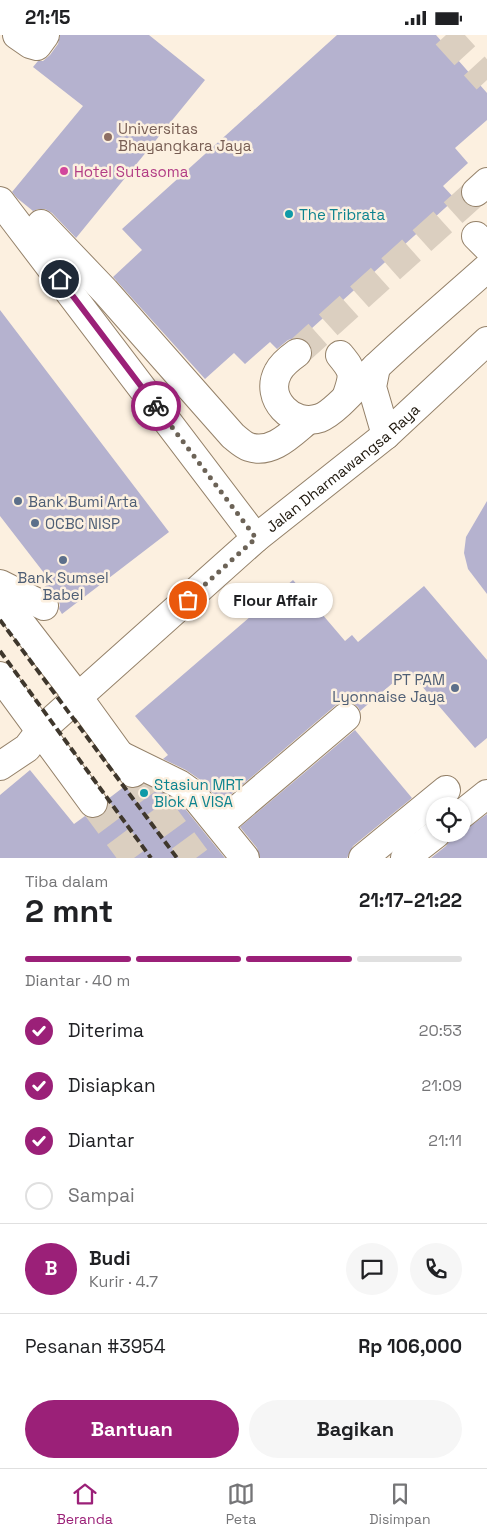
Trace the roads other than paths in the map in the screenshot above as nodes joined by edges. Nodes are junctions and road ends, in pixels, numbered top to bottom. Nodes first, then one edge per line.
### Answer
1 (17, 35) edge
2 (45, 35) edge
3 (0, 201) edge
4 (41, 224) dead end
5 (487, 268) edge
6 (109, 287) junction
7 (84, 310) junction
8 (487, 341) edge
9 (297, 353) tunnel mouth
10 (340, 355) dead end
11 (376, 367) junction
12 (347, 395) junction
13 (308, 421) junction
14 (386, 435) junction
15 (256, 538) junction
16 (0, 584) edge
17 (0, 596) edge
18 (44, 606) dead end
19 (0, 676) edge
20 (78, 697) junction
21 (346, 717) dead end
22 (40, 742) junction
23 (0, 766) edge
24 (446, 790) dead end
25 (487, 794) edge
26 (93, 803) tunnel mouth
27 (471, 807) edge
28 (219, 825) junction
29 (426, 842) edge
30 (245, 858) edge
31 (363, 858) edge
32 (405, 858) edge

1 - 2 street
3 - 7 street
4 - 6 street
5 - 11 street
6 - 7 street
6 - 13 street
7 - 15 street
8 - 14 street, Jalan Dharmawangsa Raya
9 - 13 street
10 - 12 street
11 - 12 street
11 - 14 street
12 - 13 street
14 - 15 street, Jalan Dharmawangsa Raya
15 - 20 street, Jalan Dharmawangsa Raya
16 - 18 street
17 - 20 street
19 - 22 street
20 - 22 street, Jalan Dharmawangsa Raya
20 - 28 street
21 - 28 street
22 - 23 street, Jalan Dharmawangsa Raya
22 - 26 street
24 - 31 street
25 - 27 street
28 - 30 street
29 - 32 street

